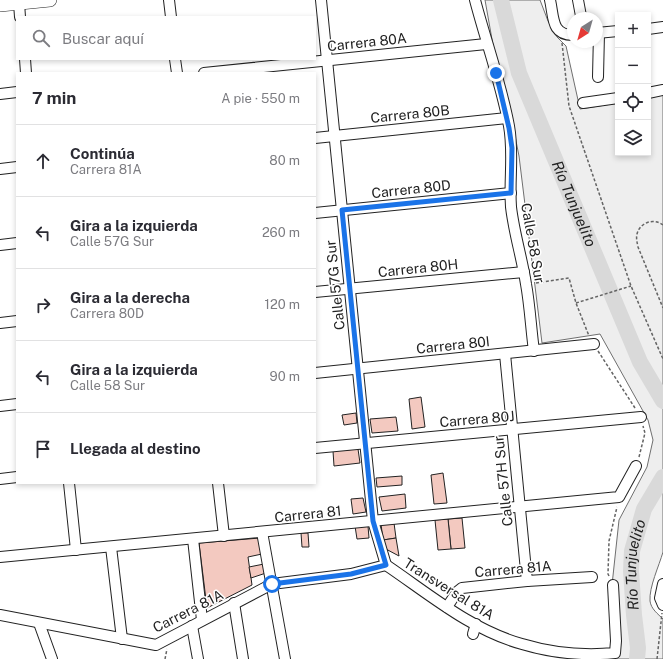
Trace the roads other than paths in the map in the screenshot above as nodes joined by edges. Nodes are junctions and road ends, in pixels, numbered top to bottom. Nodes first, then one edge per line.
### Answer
1 (50, 0) edge
2 (169, 0) edge
3 (321, 0) edge
4 (475, 0) edge
5 (550, 0) edge
6 (578, 0) edge
7 (19, 3) junction
8 (0, 5) edge
9 (580, 12) edge
10 (20, 16) edge
11 (171, 16) edge
12 (663, 28) edge
13 (651, 29) edge
14 (615, 31) edge
15 (603, 32) edge
16 (567, 35) edge
17 (486, 44) junction
18 (598, 48) edge
19 (25, 60) edge
20 (175, 60) edge
21 (327, 60) junction
22 (26, 72) edge
23 (177, 72) edge
24 (213, 72) edge
25 (598, 77) dead end
26 (663, 90) edge
27 (16, 92) edge
28 (651, 92) edge
29 (0, 94) edge
30 (615, 98) edge
31 (583, 103) dead end
32 (507, 118) junction
33 (335, 136) junction
34 (316, 138) edge
35 (16, 167) edge
36 (0, 169) edge
37 (511, 193) junction
38 (342, 210) junction
39 (316, 213) edge
40 (16, 243) edge
41 (0, 245) edge
42 (524, 272) junction
43 (350, 289) junction
44 (316, 292) edge
45 (16, 321) edge
46 (0, 323) edge
47 (594, 344) road end
48 (534, 350) junction
49 (505, 354) junction
50 (358, 369) junction
51 (316, 373) edge
52 (16, 404) edge
53 (0, 406) edge
54 (641, 417) road end
55 (512, 430) junction
56 (365, 444) junction
57 (316, 448) edge
58 (636, 466) road end
59 (16, 477) edge
60 (0, 479) edge
61 (69, 484) edge
62 (218, 484) edge
63 (520, 507) junction
64 (373, 521) junction
65 (262, 532) junction
66 (224, 536) junction
67 (193, 539) junction
68 (111, 547) junction
69 (76, 550) junction
70 (0, 557) edge
71 (386, 565) junction
72 (592, 577) dead end
73 (527, 581) junction
74 (272, 584) junction
75 (663, 584) edge
76 (614, 585) road end
77 (234, 603) junction
78 (663, 605) edge
79 (447, 607) junction
80 (0, 615) edge
81 (202, 620) junction
82 (39, 623) junction
83 (192, 626) junction
84 (122, 639) junction
85 (52, 659) edge
86 (198, 659) edge
87 (243, 659) edge
88 (285, 659) edge

1 - 7 main road
2 - 11 street
3 - 21 street, Calle 57G Sur
4 - 17 street, Calle 58 Sur
5 - 16 street
6 - 9 street
7 - 8 main road
7 - 10 street
12 - 13 street
14 - 15 street
17 - 21 street, Carrera 80A
17 - 32 street, Calle 58 Sur
18 - 25 street
19 - 22 street
20 - 23 street
21 - 24 street, Carrera 80A
21 - 33 street, Calle 57G Sur
26 - 28 street
27 - 29 street
30 - 31 street
32 - 33 street, Carrera 80B
32 - 37 street, Calle 58 Sur
33 - 34 street, Carrera 80B
33 - 38 street, Calle 57G Sur
35 - 36 street
37 - 38 street, Carrera 80D
37 - 42 street, Calle 58 Sur
38 - 39 street, Carrera 80D
38 - 43 street, Calle 57G Sur
40 - 41 street
42 - 43 street, Carrera 80H
42 - 48 street, Calle 58 Sur
43 - 44 street, Carrera 80H
43 - 50 street, Calle 57G Sur
45 - 46 street
47 - 48 street, Carrera 80I
48 - 49 street, Carrera 80I
49 - 50 street, Carrera 80I
49 - 55 street, Calle 57H Sur
50 - 51 street, Carrera 80I
50 - 56 street, Calle 57G Sur
52 - 53 street
54 - 55 street, Carrera 80J
55 - 56 street, Carrera 80J
55 - 63 street, Calle 57H Sur
56 - 57 street, Carrera 80J
56 - 64 street, Calle 57G Sur
58 - 63 street, Carrera 81
59 - 60 street
61 - 69 street
62 - 66 street
63 - 64 street, Carrera 81
63 - 73 street, Calle 57H Sur
64 - 65 street, Carrera 81
64 - 71 street, Calle 57G Sur
65 - 66 street, Carrera 81
65 - 74 street
66 - 67 street, Carrera 81
67 - 68 street, Carrera 81
67 - 81 street
68 - 69 street, Carrera 81
68 - 84 street
69 - 70 street, Carrera 81
71 - 74 street, Carrera 81A
71 - 79 street, Transversal 81A
72 - 73 street, Carrera 81A
73 - 79 street, Carrera 81A
74 - 77 street, Carrera 81A
74 - 88 street
75 - 78 street
76 - 79 street, Transversal 81A
77 - 81 street, Carrera 81A
77 - 87 street
80 - 82 street, Carrera 81A
81 - 83 street, Carrera 81A
82 - 84 street, Carrera 81A
82 - 85 street
83 - 84 street, Carrera 81A
83 - 86 street

